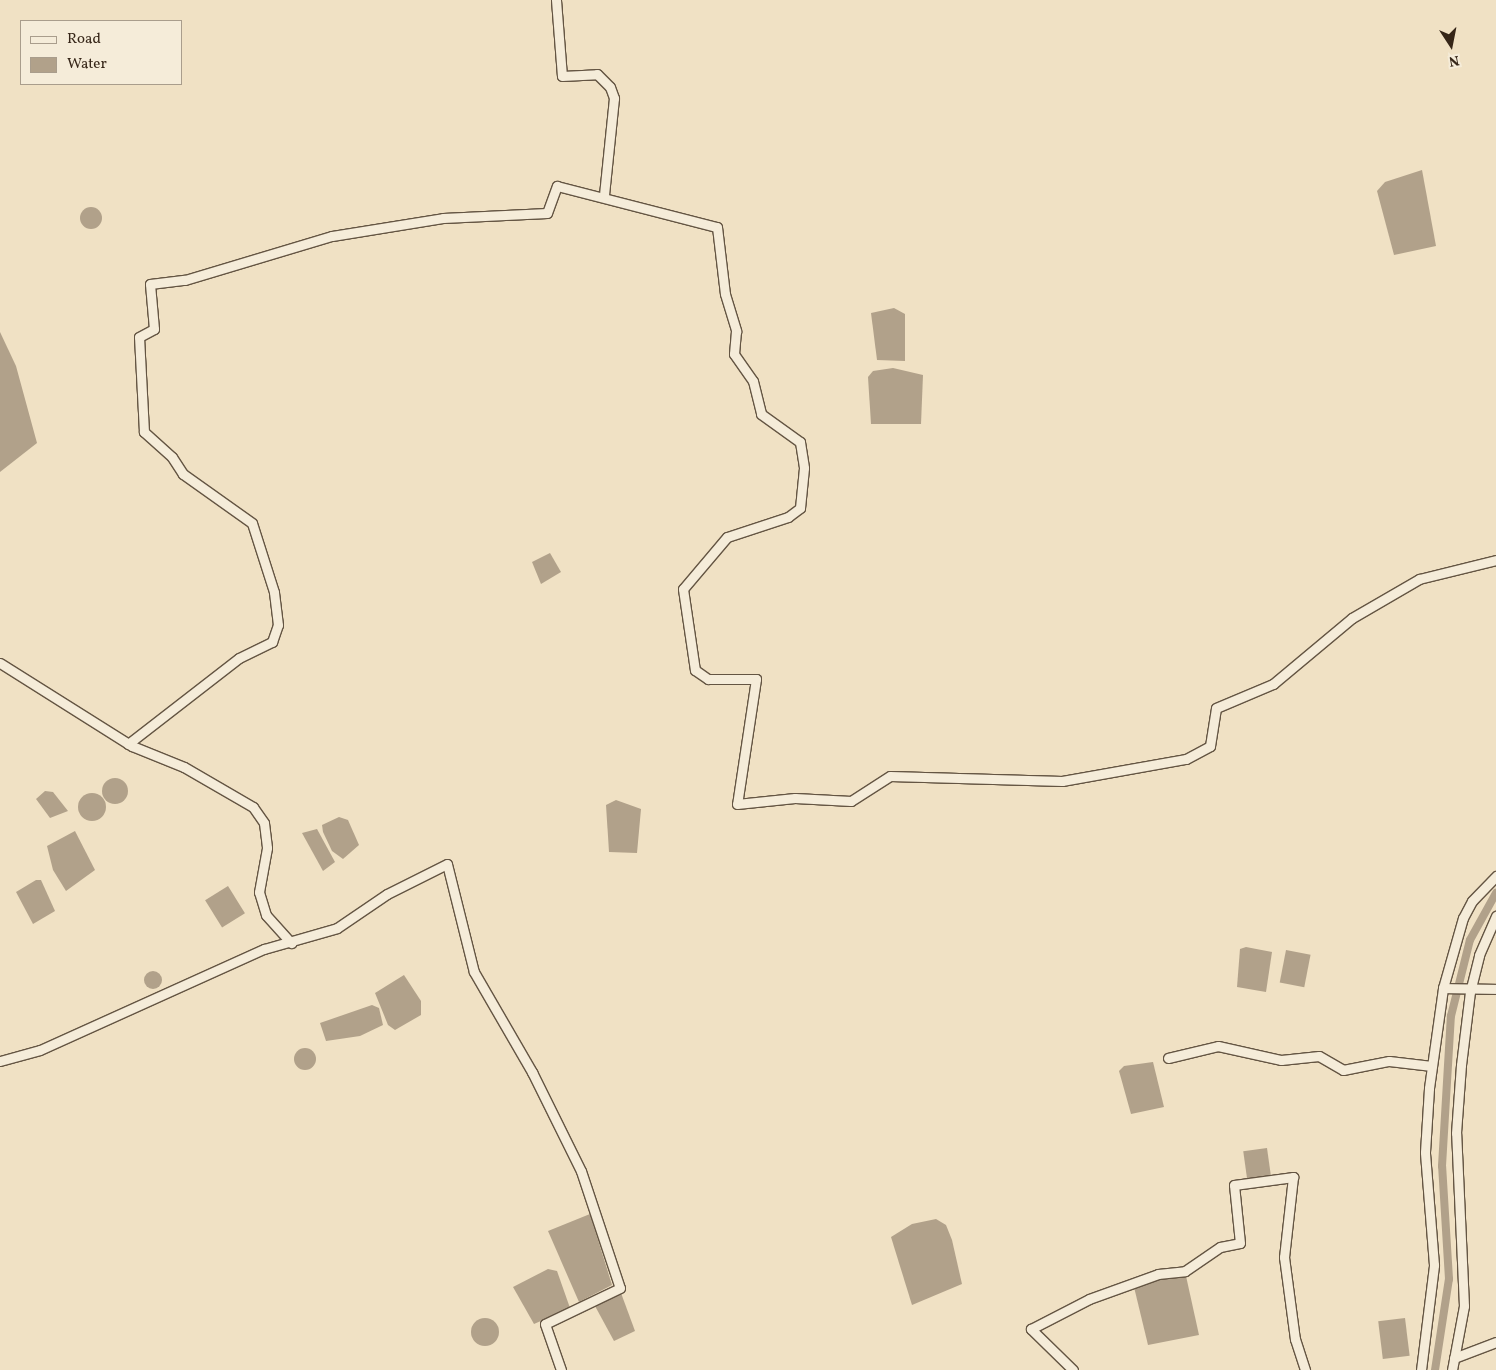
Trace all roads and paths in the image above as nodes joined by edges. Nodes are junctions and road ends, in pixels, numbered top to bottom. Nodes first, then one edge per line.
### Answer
1 (556, 0) edge
2 (604, 195) junction
3 (1496, 560) edge
4 (0, 663) edge
5 (128, 744) junction
6 (1496, 876) edge
7 (1496, 916) edge
8 (291, 943) junction
9 (1443, 988) junction
10 (1496, 989) edge
11 (1470, 992) junction
12 (1168, 1058) dead end
13 (0, 1061) edge
14 (1432, 1066) junction
15 (1496, 1342) edge
16 (1454, 1358) junction
17 (561, 1370) edge
18 (1073, 1370) edge
19 (1306, 1370) edge
20 (1421, 1370) edge
21 (1452, 1370) edge

1 - 2 street
2 - 3 street
2 - 5 street
4 - 5 street
5 - 8 street
6 - 9 street
7 - 11 street
8 - 13 street
8 - 17 street
9 - 11 street
9 - 14 street
10 - 11 street
11 - 16 street
12 - 14 street
14 - 20 street
15 - 16 street
16 - 21 street
18 - 19 street

